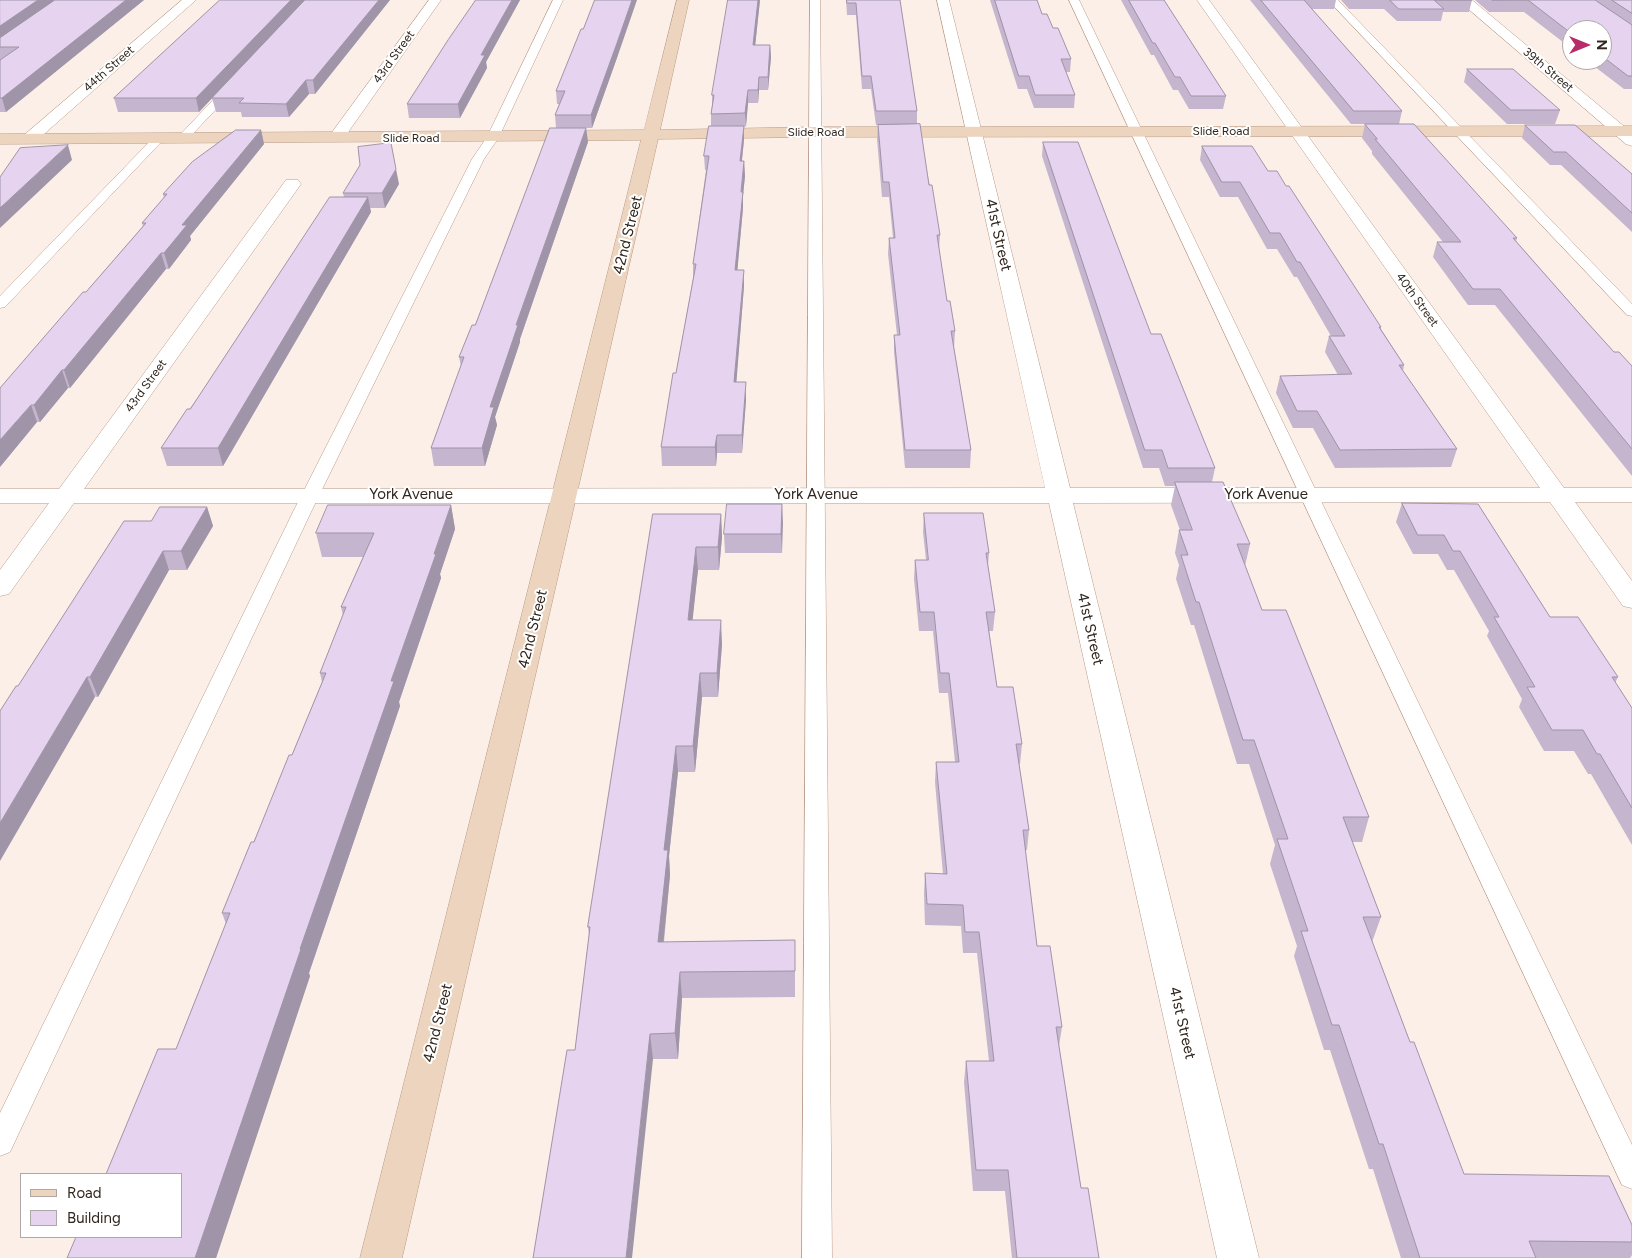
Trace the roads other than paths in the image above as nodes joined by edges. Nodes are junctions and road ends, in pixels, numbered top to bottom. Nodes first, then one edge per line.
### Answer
1 (190, 0) edge
2 (435, 0) edge
3 (558, 0) edge
4 (683, 0) edge
5 (815, 0) edge
6 (943, 0) edge
7 (1074, 0) edge
8 (1203, 0) edge
9 (1333, 0) edge
10 (1464, 0) edge
11 (237, 80) edge
12 (1138, 131) junction
13 (1296, 131) junction
14 (1459, 131) junction
15 (815, 132) junction
16 (974, 132) junction
17 (652, 134) junction
18 (1628, 134) edge
19 (493, 137) junction
20 (159, 138) junction
21 (183, 138) junction
22 (336, 138) junction
23 (0, 139) edge
24 (28, 139) junction
25 (292, 184) dead end
26 (0, 304) edge
27 (1632, 312) edge
28 (1632, 494) edge
29 (67, 495) junction
30 (310, 495) junction
31 (565, 495) junction
32 (818, 495) junction
33 (1058, 495) junction
34 (1308, 495) junction
35 (1556, 495) junction
36 (0, 496) edge
37 (0, 588) edge
38 (1632, 600) edge
39 (0, 1143) edge
40 (1632, 1176) edge
41 (381, 1258) edge
42 (817, 1258) edge
43 (1238, 1258) edge

1 - 24 street, 44th Street
2 - 22 street, 43rd Street
3 - 19 lane
4 - 17 street, 42nd Street
5 - 15 lane
6 - 16 street, 41st Street
7 - 12 lane
8 - 13 street, 40th Street
9 - 14 lane
10 - 18 street, 39th Street
11 - 21 lane
12 - 13 street, Slide Road
12 - 16 street, Slide Road
12 - 34 lane
13 - 14 street, Slide Road
13 - 35 street, 40th Street
14 - 18 street, Slide Road
14 - 27 lane
15 - 16 street, Slide Road
15 - 17 street, Slide Road
15 - 32 lane
16 - 33 street, 41st Street
17 - 19 street, Slide Road
17 - 31 street, 42nd Street
19 - 22 street, Slide Road
19 - 30 lane
20 - 21 street, Slide Road
20 - 24 street, Slide Road
20 - 26 lane
21 - 22 street, Slide Road
23 - 24 street, Slide Road
25 - 29 street, 43rd Street
28 - 35 street, York Avenue
29 - 30 street, York Avenue
29 - 36 street, York Avenue
29 - 37 street, 43rd Street
30 - 31 street, York Avenue
30 - 39 lane
31 - 32 street, York Avenue
31 - 41 street, 42nd Street
32 - 33 street, York Avenue
32 - 42 lane
33 - 34 street, York Avenue
33 - 43 street, 41st Street
34 - 35 street, York Avenue
34 - 40 lane
35 - 38 street, 40th Street

